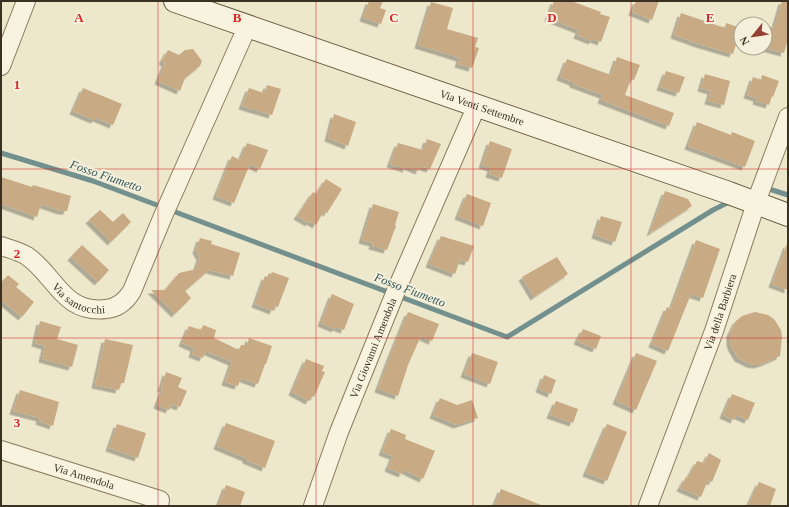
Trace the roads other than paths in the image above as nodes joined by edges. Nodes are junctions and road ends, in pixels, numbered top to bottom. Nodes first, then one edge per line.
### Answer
1 (26, 1) edge
2 (175, 1) edge
3 (248, 25) junction
4 (1, 66) edge
5 (477, 105) junction
6 (788, 116) edge
7 (748, 197) junction
8 (788, 215) edge
9 (1, 246) edge
10 (1, 450) edge
11 (159, 506) edge
12 (313, 506) edge
13 (648, 506) edge

1 - 4 street
2 - 3 street, Via Venti Settembre
3 - 5 street, Via Venti Settembre
3 - 9 street, Via santocchi
5 - 7 street, Via Venti Settembre
5 - 12 street, Via Giovanni Amendola
6 - 7 street, Via della Barbiera
7 - 8 street, Via Venti Settembre
7 - 13 street, Via della Barbiera
10 - 11 street, Via Amendola

